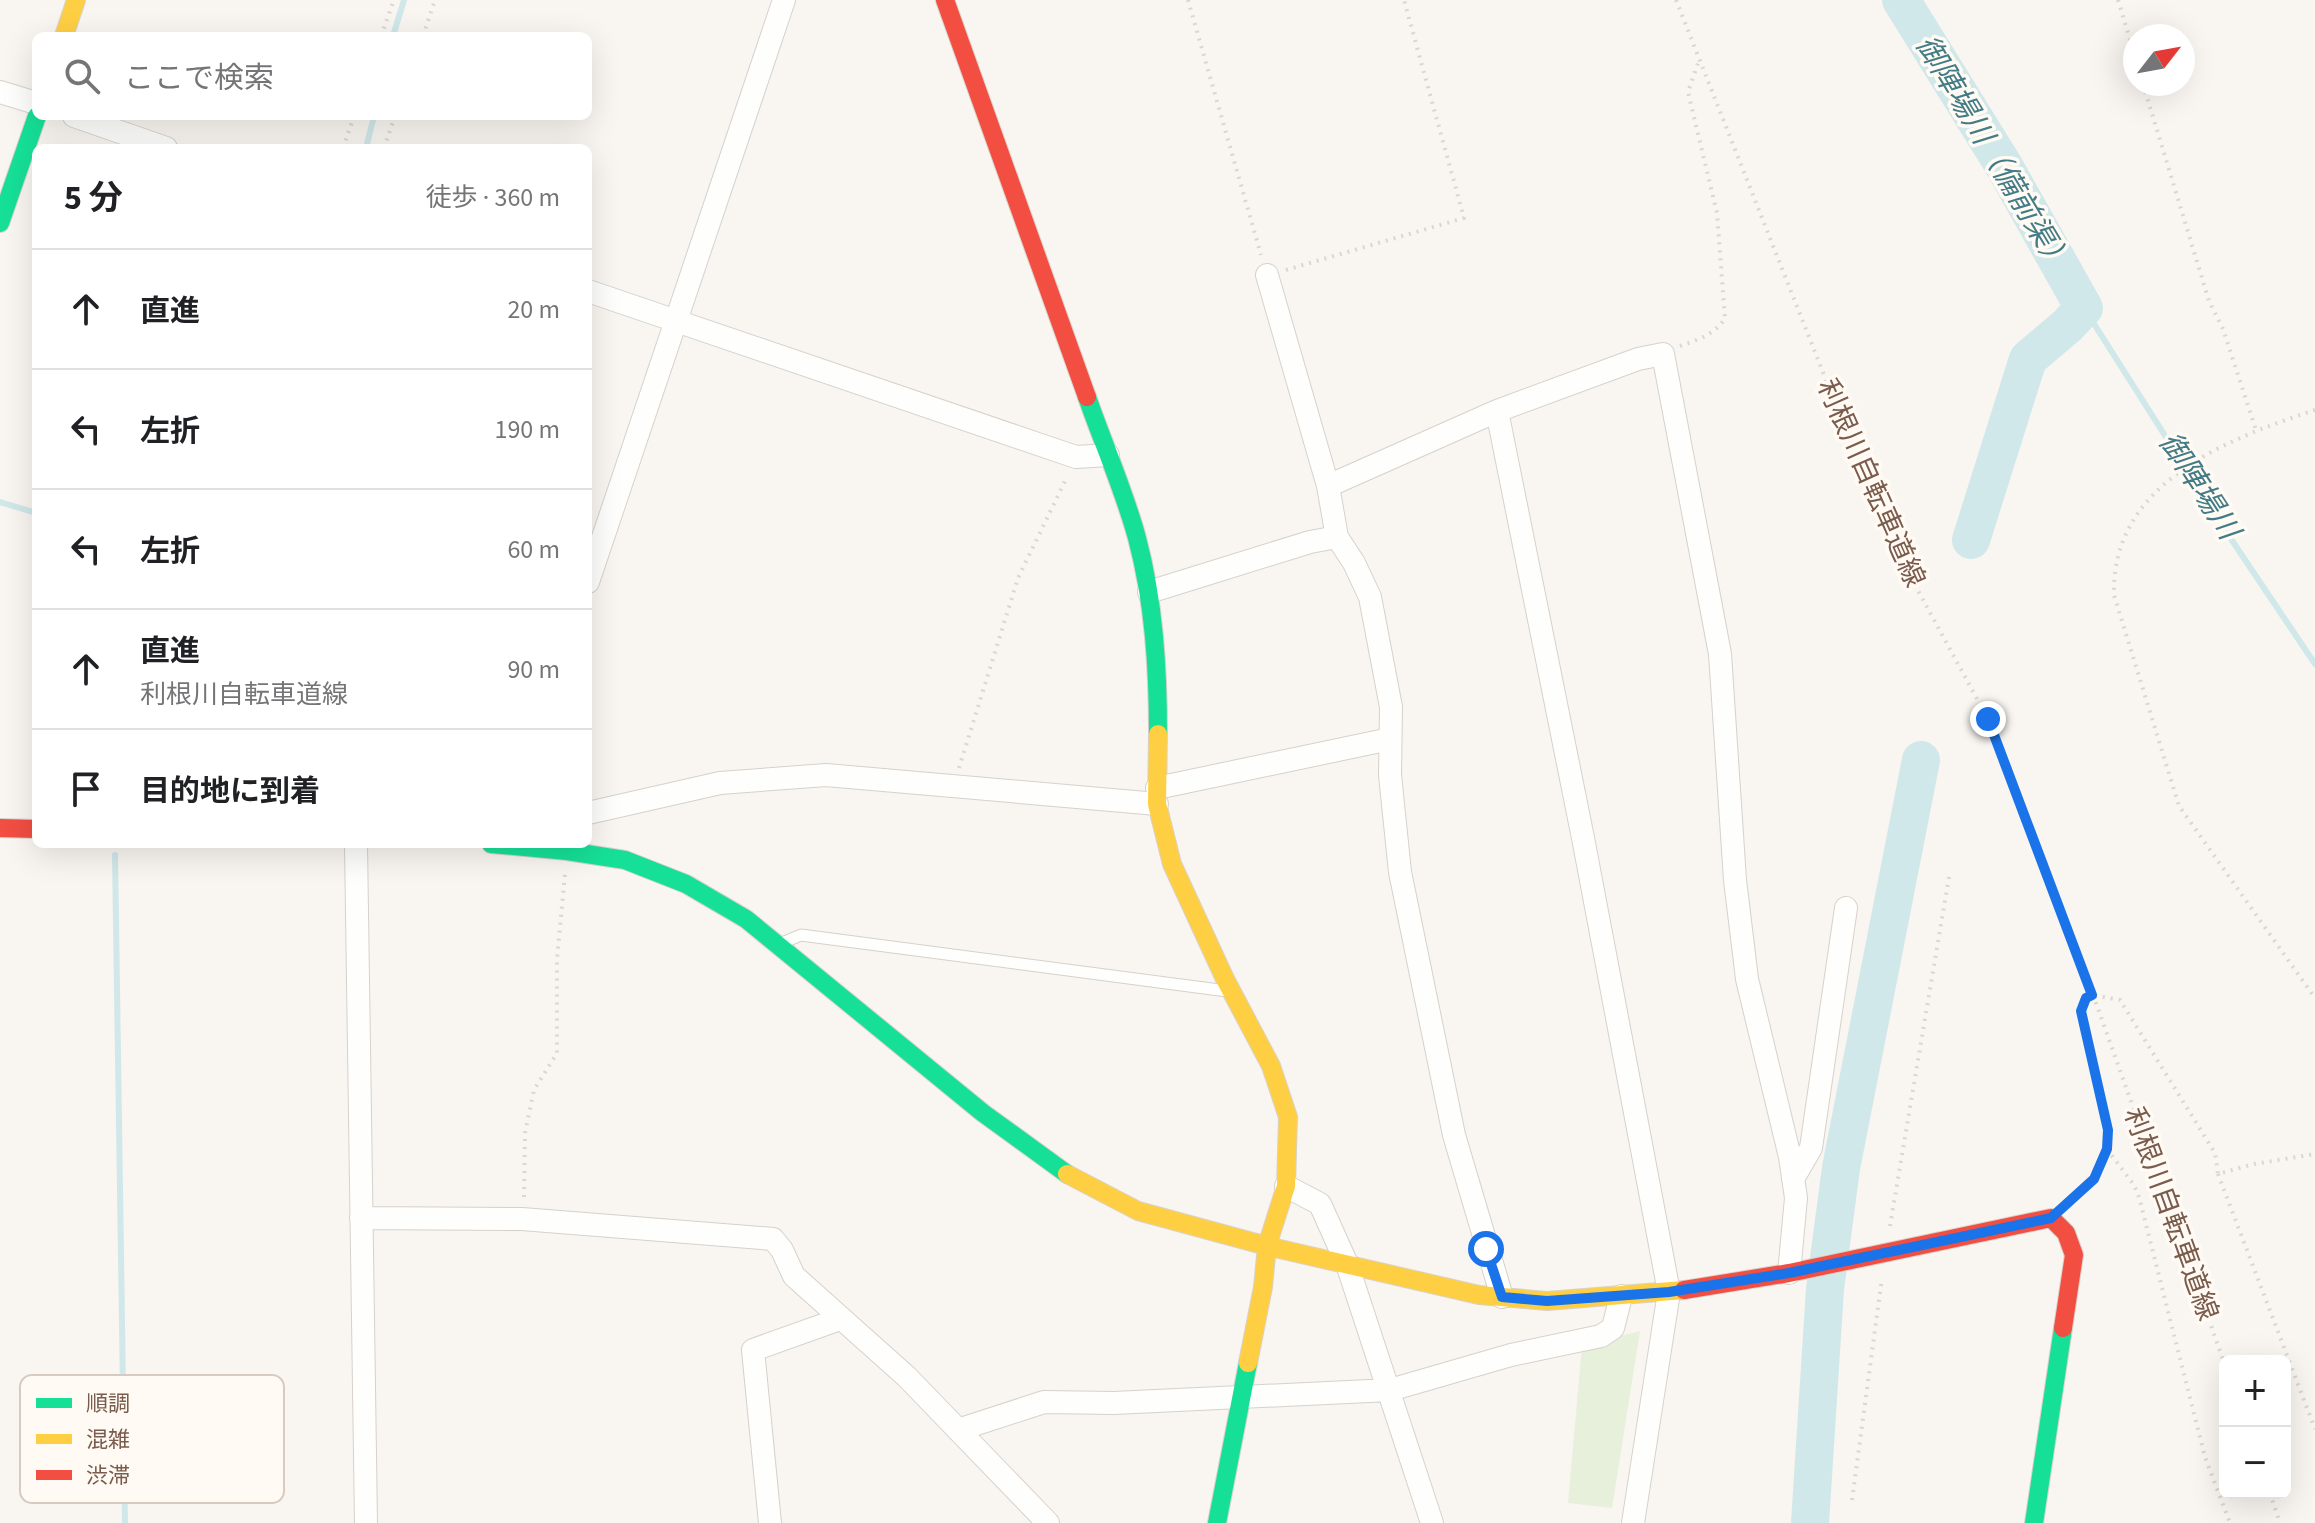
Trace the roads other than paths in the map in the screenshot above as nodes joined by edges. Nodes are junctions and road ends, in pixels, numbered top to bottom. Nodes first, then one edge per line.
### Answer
1 (76, 0) edge
2 (784, 0) edge
3 (945, 0) edge
4 (65, 32) edge
5 (0, 92) edge
6 (32, 102) edge
7 (36, 120) edge
8 (86, 120) edge
9 (154, 144) edge
10 (0, 223) edge
11 (1267, 275) road end
12 (592, 292) edge
13 (677, 321) junction
14 (1497, 411) junction
15 (1108, 455) junction
16 (1328, 486) junction
17 (1337, 537) junction
18 (592, 570) edge
19 (1149, 592) junction
20 (1390, 739) junction
21 (1157, 796) junction
22 (592, 812) edge
23 (0, 828) edge
24 (32, 829) edge
25 (356, 848) edge
26 (543, 848) edge
27 (1846, 908) dead end
28 (777, 945) junction
29 (1232, 992) junction
30 (1793, 1179) junction
31 (1286, 1186) junction
32 (361, 1218) junction
33 (1267, 1246) junction
34 (1347, 1264) junction
35 (1789, 1273) junction
36 (1669, 1292) junction
37 (1621, 1296) junction
38 (1502, 1297) junction
39 (840, 1319) junction
40 (1390, 1390) junction
41 (1241, 1398) junction
42 (958, 1430) junction
43 (366, 1523) edge
44 (770, 1523) edge
45 (1048, 1523) edge
46 (1217, 1523) edge
47 (1432, 1523) edge
48 (1633, 1523) edge
49 (2034, 1523) edge

1 - 4 street
2 - 13 street
3 - 15 street
5 - 6 street
7 - 10 street
8 - 9 street
11 - 16 street
12 - 13 street
13 - 15 street
13 - 18 street
14 - 16 street
14 - 30 street
14 - 36 street
15 - 19 street
16 - 17 street
17 - 19 street
17 - 20 street
19 - 21 street
20 - 21 street
20 - 38 street
21 - 22 street
21 - 29 street
23 - 24 street
25 - 32 street
26 - 28 street
27 - 30 street
28 - 29 lane
28 - 33 street
29 - 31 street
30 - 35 street
31 - 33 street
31 - 34 street
32 - 39 street
32 - 43 street
33 - 34 street
33 - 41 street
34 - 38 street
34 - 40 street
35 - 36 street
35 - 49 street
36 - 37 street
36 - 48 street
37 - 38 street
37 - 40 street
39 - 42 street
39 - 44 street
40 - 41 street
40 - 47 street
41 - 42 street
41 - 46 street
42 - 45 street

